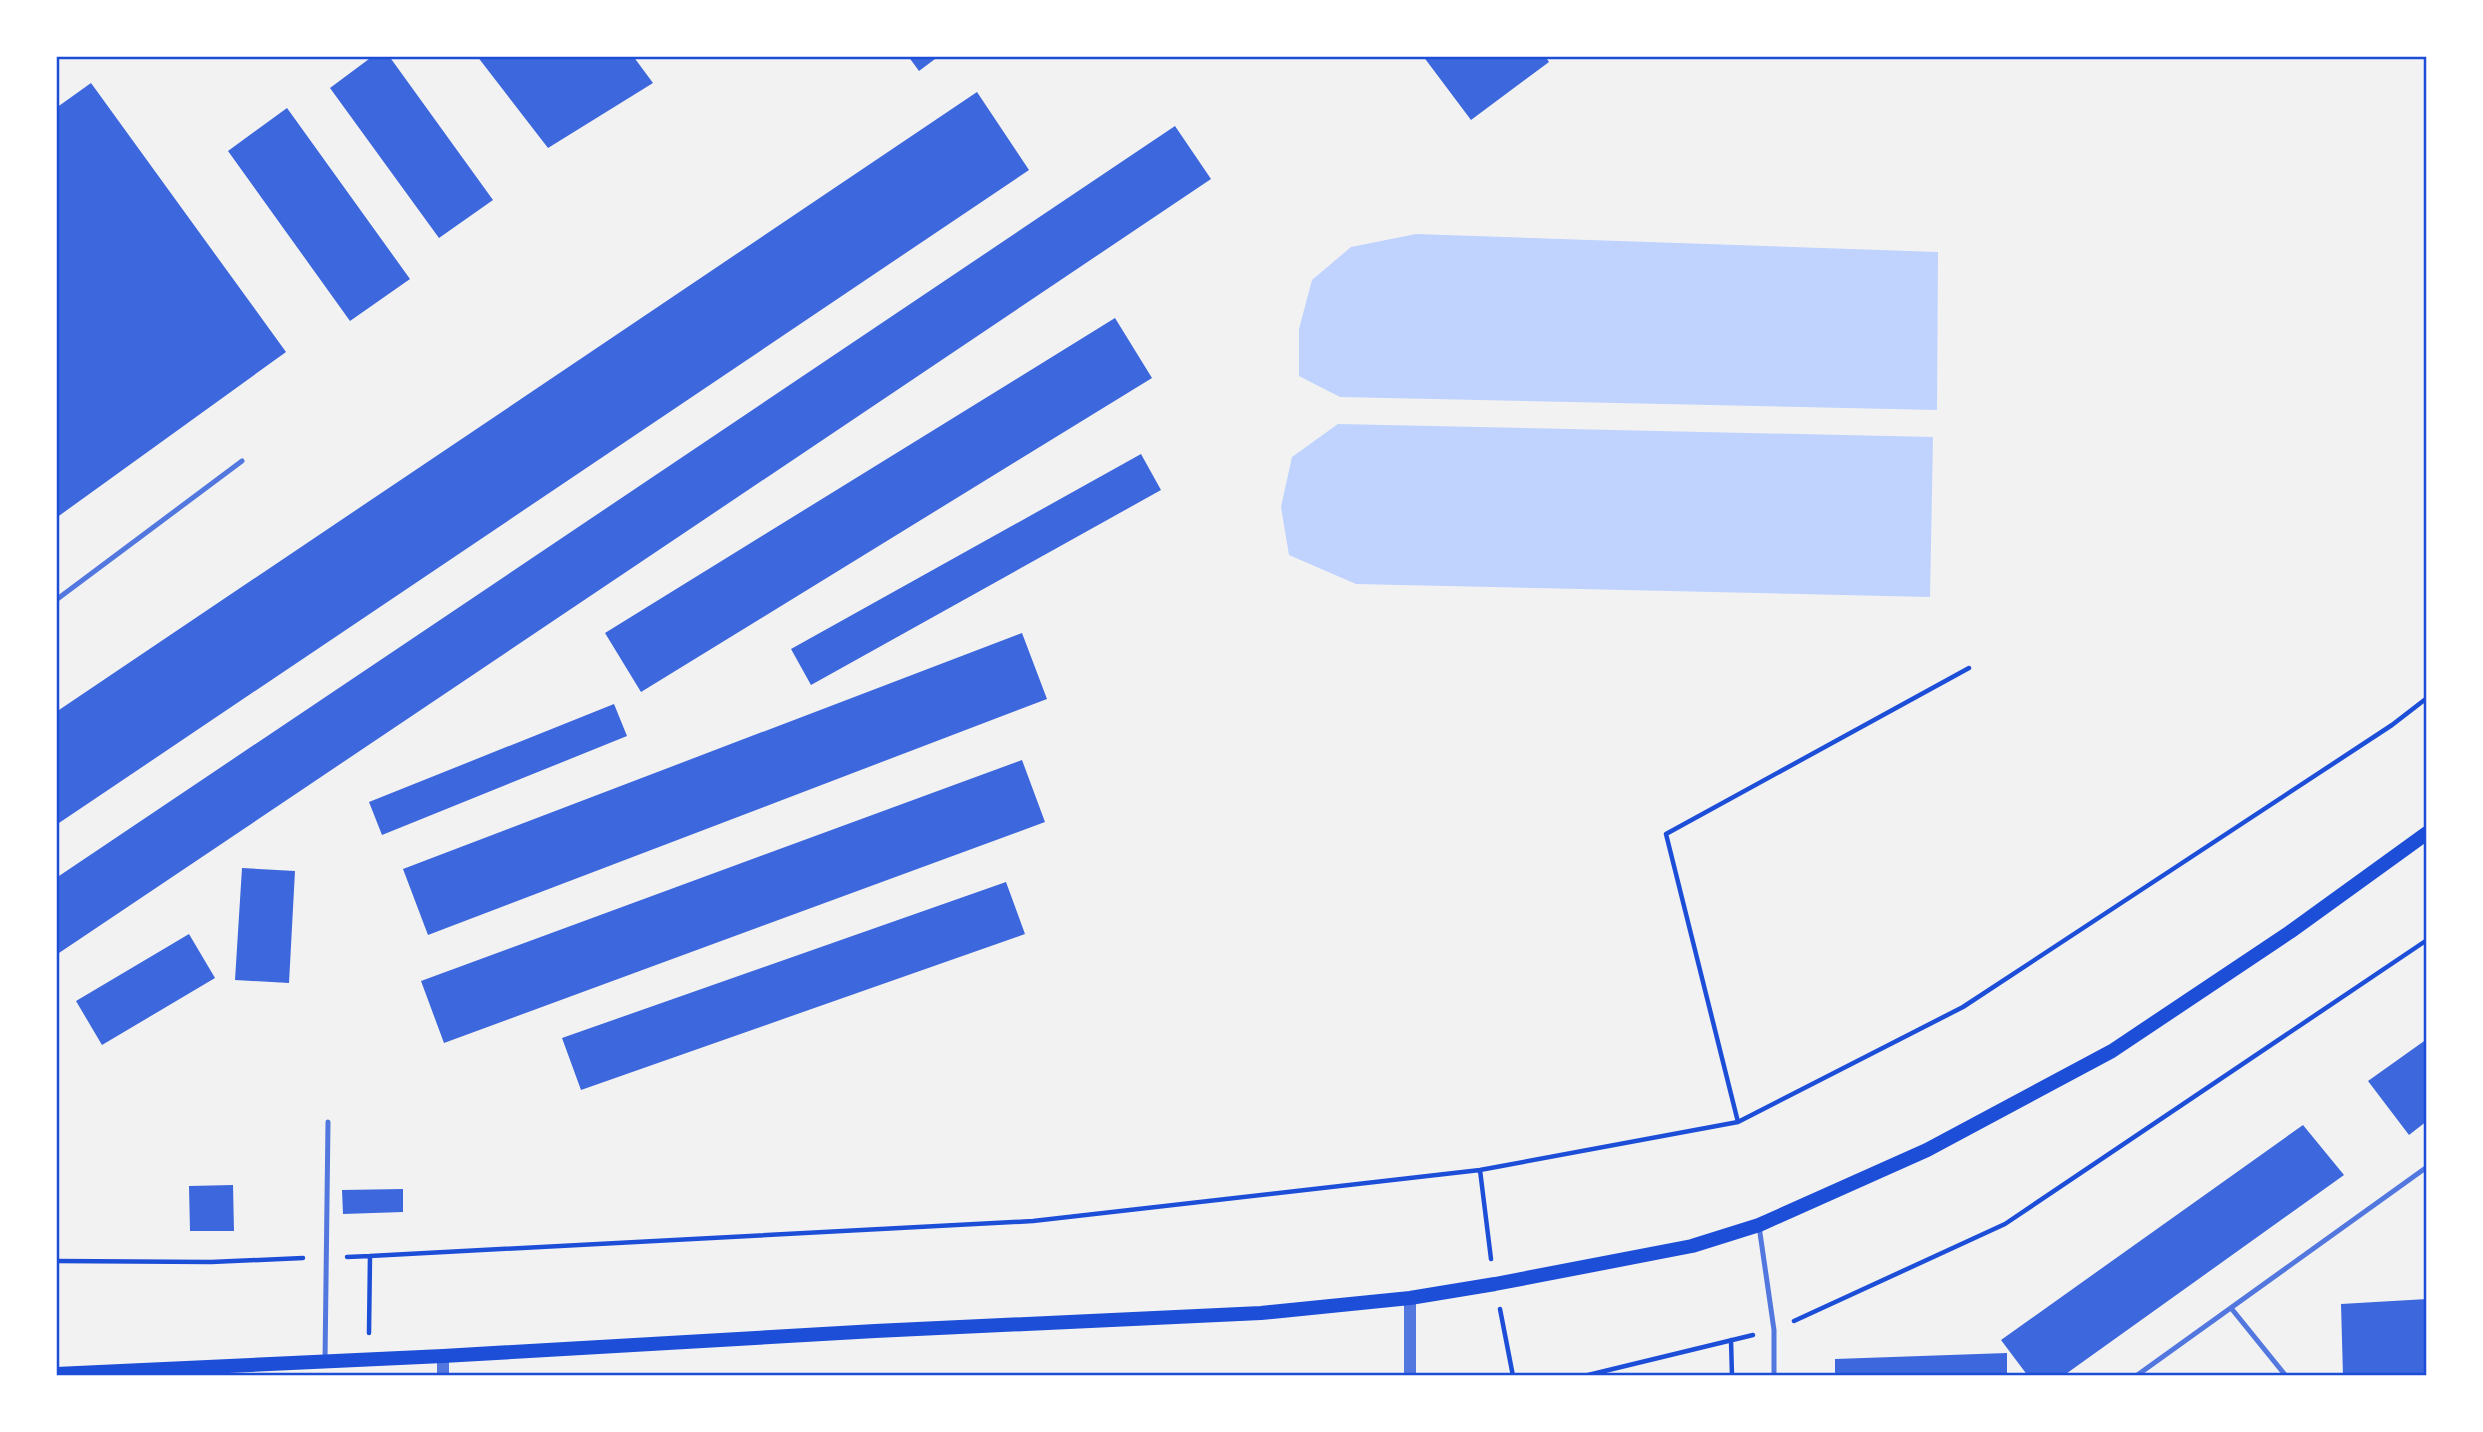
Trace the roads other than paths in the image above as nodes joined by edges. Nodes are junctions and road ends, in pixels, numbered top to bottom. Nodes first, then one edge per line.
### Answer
1 (242, 461) dead end
2 (56, 600) edge
3 (2427, 833) edge
4 (328, 1122) dead end
5 (2427, 1167) edge
6 (1759, 1225) junction
7 (1410, 1298) junction
8 (2231, 1308) junction
9 (443, 1356) junction
10 (325, 1361) junction
11 (56, 1374) edge
12 (443, 1376) edge
13 (1410, 1376) edge
14 (1774, 1376) edge
15 (2136, 1376) edge
16 (2286, 1376) edge

1 - 2 lane
3 - 6 main road
4 - 10 lane
5 - 8 lane
6 - 7 main road
6 - 14 lane
7 - 9 main road
7 - 13 street
8 - 15 lane
8 - 16 lane
9 - 10 main road
9 - 12 street
10 - 11 main road

